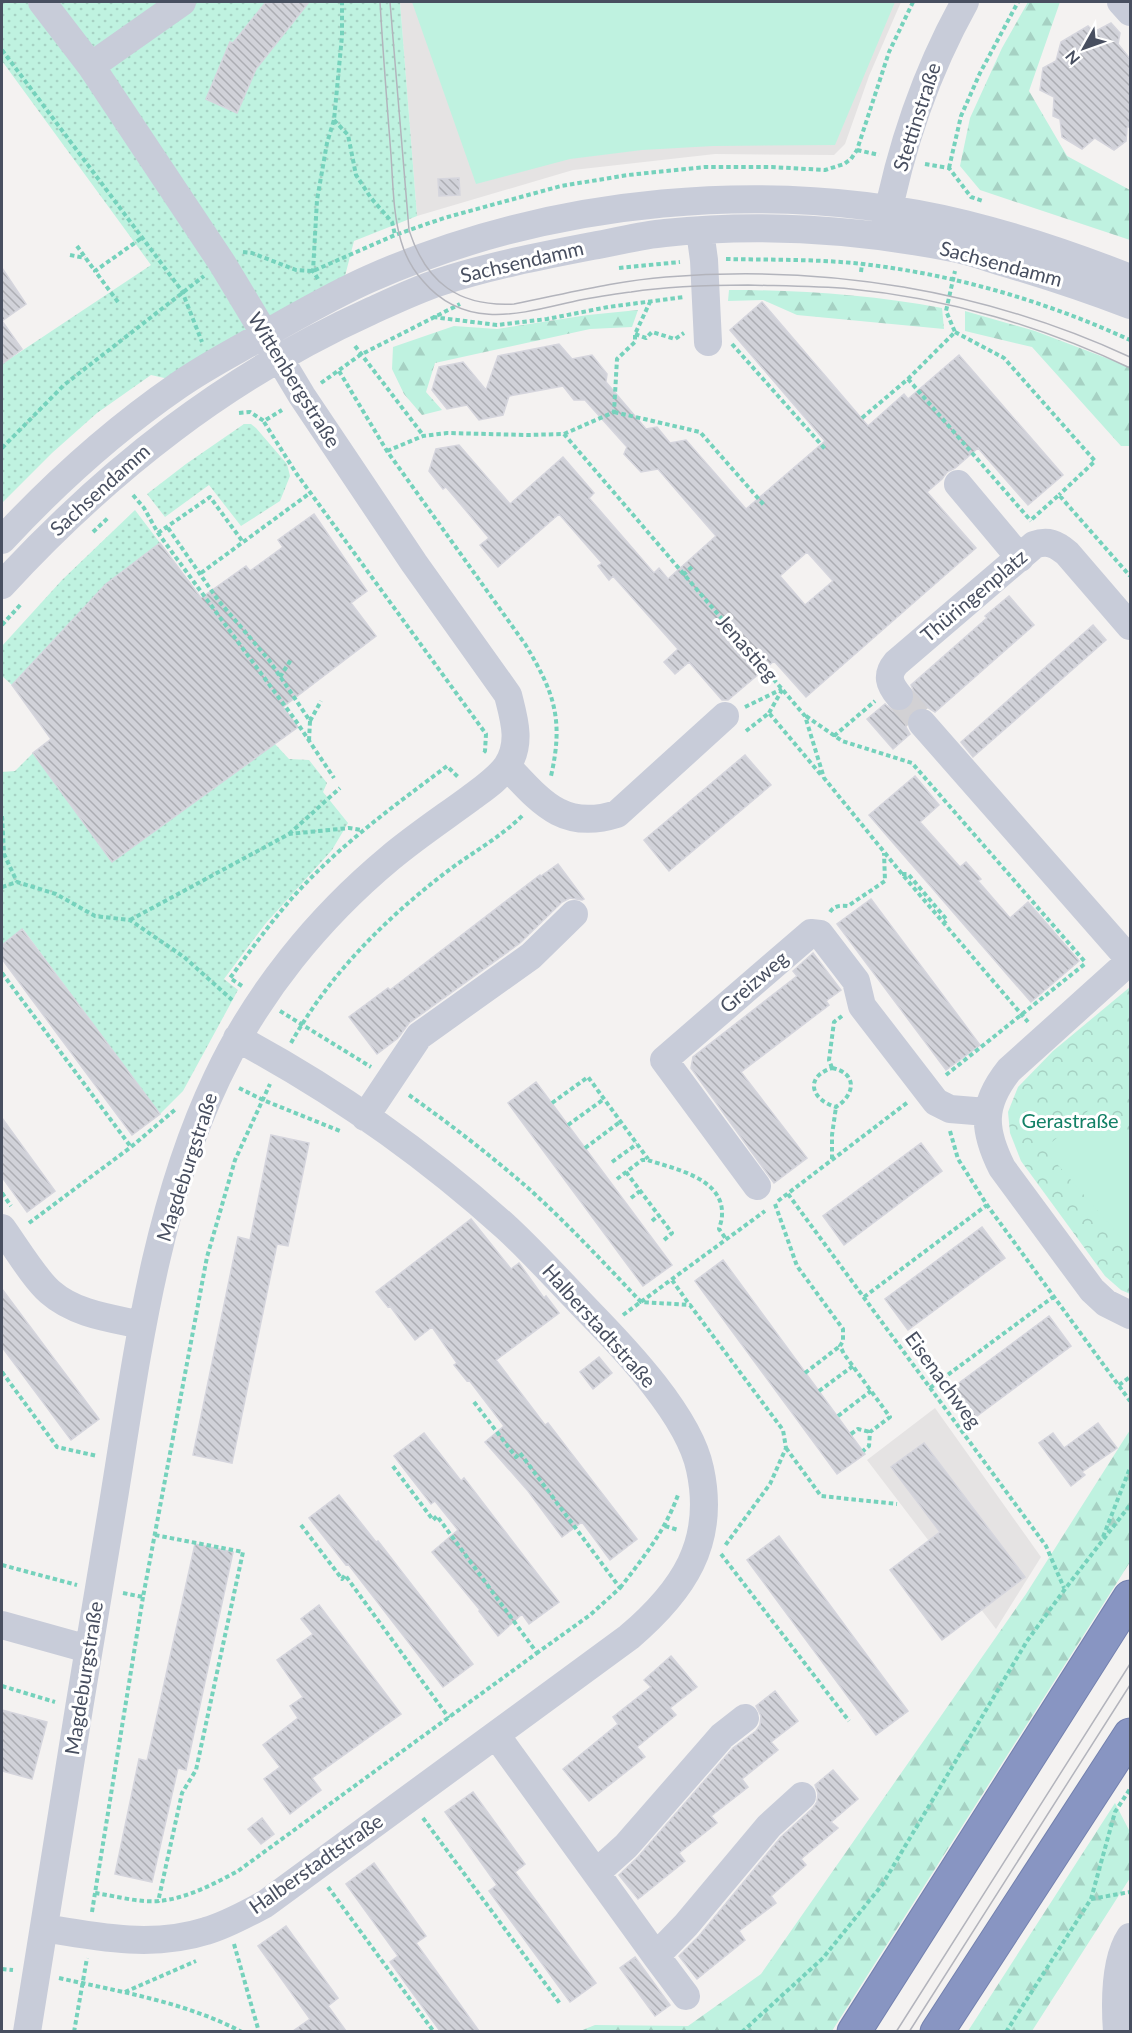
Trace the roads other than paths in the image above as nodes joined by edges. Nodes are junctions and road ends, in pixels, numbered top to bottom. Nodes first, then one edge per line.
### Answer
1 (42, 2) edge
2 (182, 2) edge
3 (964, 2) edge
4 (1121, 2) edge
5 (1131, 12) edge
6 (91, 66) junction
7 (886, 223) junction
8 (700, 231) junction
9 (1131, 278) edge
10 (1131, 305) edge
11 (708, 336) road end
12 (272, 346) junction
13 (958, 484) dead end
14 (2, 540) edge
15 (1027, 551) junction
16 (2, 585) edge
17 (1131, 626) edge
18 (895, 691) tunnel mouth
19 (922, 723) tunnel mouth
20 (733, 726) road end
21 (507, 766) junction
22 (574, 914) dead end
23 (1131, 960) edge
24 (241, 1019) junction
25 (987, 1112) junction
26 (355, 1125) junction
27 (770, 1198) road end
28 (5, 1233) edge
29 (1131, 1316) edge
30 (142, 1325) junction
31 (1131, 1597) edge
32 (2, 1625) edge
33 (88, 1649) junction
34 (745, 1718) dead end
35 (496, 1735) junction
36 (1131, 1735) edge
37 (802, 1796) dead end
38 (596, 1873) junction
39 (44, 1928) junction
40 (1131, 1937) edge
41 (656, 1956) junction
42 (686, 1996) dead end
43 (27, 2031) edge
44 (854, 2031) edge
45 (937, 2031) edge
46 (1117, 2031) edge

1 - 6 street, Wittenbergstraße
2 - 6 street
3 - 7 street, Stettinstraße
4 - 5 street
6 - 12 street, Wittenbergstraße
7 - 8 street, Sachsendamm
7 - 9 street, Sachsendamm
7 - 10 street, Sachsendamm
7 - 12 street, Sachsendamm
8 - 11 street
8 - 12 street, Sachsendamm
12 - 14 street, Sachsendamm
12 - 16 street, Sachsendamm
12 - 21 street, Wittenbergstraße
13 - 15 street
15 - 17 street, Thüringenplatz
15 - 18 street, Thüringenplatz
19 - 23 street
20 - 21 street
21 - 24 street, Magdeburgstraße
22 - 26 street
23 - 25 street
24 - 26 street, Halberstadtstraße
24 - 30 street, Magdeburgstraße
25 - 27 street, Greizweg
25 - 29 street
26 - 35 street, Halberstadtstraße
28 - 30 street
30 - 33 street, Magdeburgstraße
31 - 44 highway
32 - 33 street
33 - 39 street, Magdeburgstraße
34 - 38 street
35 - 38 street
35 - 39 street, Halberstadtstraße
36 - 45 highway
37 - 41 street
38 - 41 street
39 - 43 street, Magdeburgstraße
40 - 46 street
41 - 42 street

